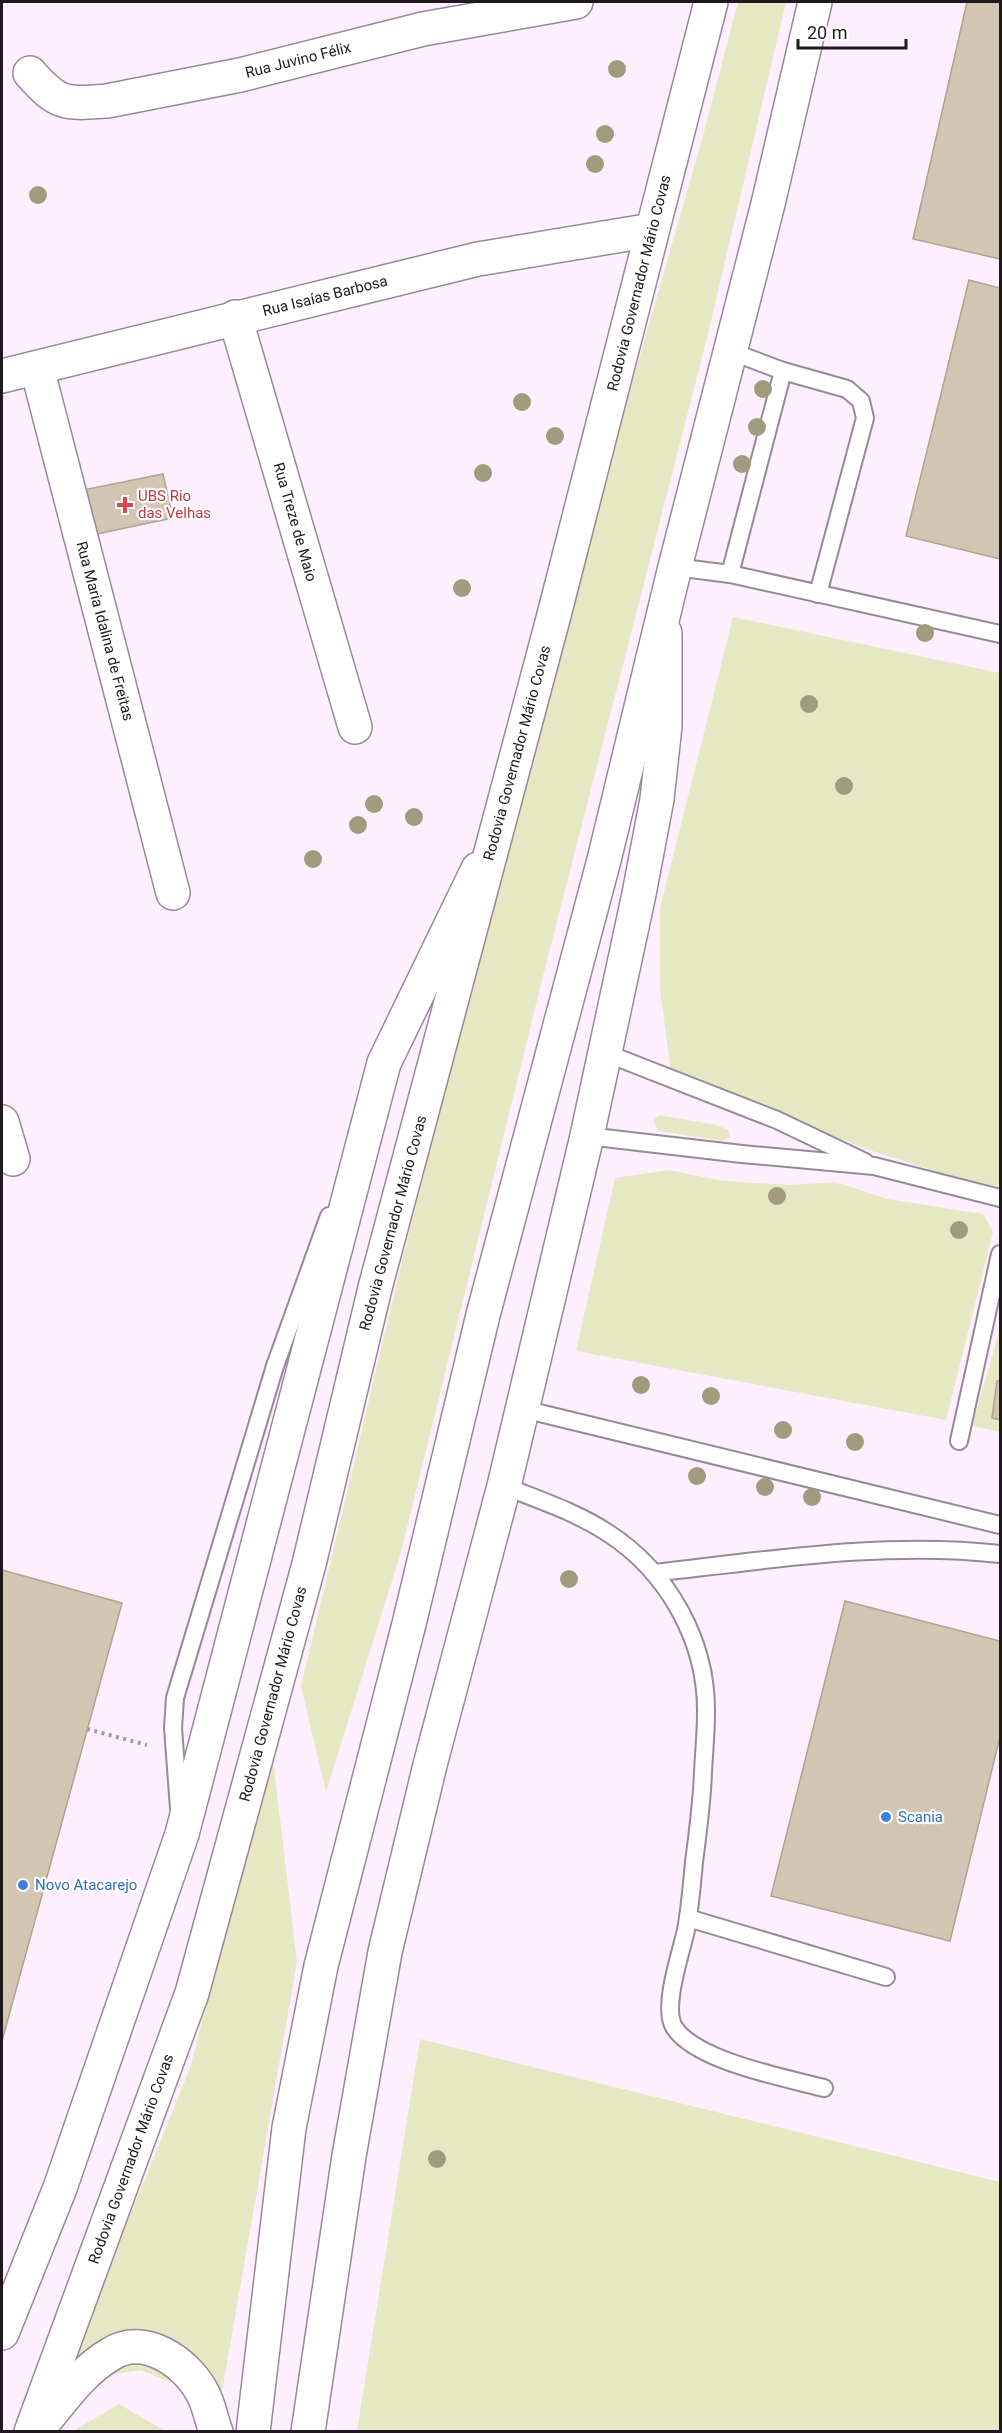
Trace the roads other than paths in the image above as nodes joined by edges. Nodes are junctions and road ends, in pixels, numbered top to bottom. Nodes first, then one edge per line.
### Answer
1 (576, 2) edge
2 (711, 2) edge
3 (815, 2) edge
4 (30, 73) dead end
5 (652, 230) junction
6 (235, 317) junction
7 (730, 351) junction
8 (37, 368) junction
9 (783, 371) junction
10 (2, 376) edge
11 (675, 567) junction
12 (730, 574) junction
13 (818, 594) junction
14 (665, 609) junction
15 (1000, 634) edge
16 (355, 727) dead end
17 (497, 832) junction
18 (173, 893) dead end
19 (603, 1052) junction
20 (384, 1063) junction
21 (2, 1122) edge
22 (587, 1136) junction
23 (13, 1159) dead end
24 (874, 1166) junction
25 (1000, 1198) edge
26 (1000, 1254) edge
27 (522, 1409) junction
28 (959, 1442) dead end
29 (504, 1486) junction
30 (1000, 1525) edge
31 (1000, 1554) edge
32 (654, 1573) junction
33 (182, 1834) junction
34 (688, 1918) junction
35 (886, 1977) dead end
36 (824, 2088) dead end
37 (3, 2323) edge
38 (32, 2432) edge
39 (36, 2432) edge
40 (216, 2432) edge
41 (253, 2432) edge
42 (309, 2432) edge

1 - 4 main road, Rua Juvino Félix
2 - 5 main road, Rodovia Governador Mário Covas
3 - 7 main road
5 - 6 main road, Rua Isaías Barbosa
5 - 17 main road, Rodovia Governador Mário Covas
6 - 8 main road, Rua Isaías Barbosa
6 - 16 main road, Rua Treze de Maio
7 - 9 lane
7 - 11 main road
8 - 10 main road, Rua Isaías Barbosa
8 - 18 main road, Rua Maria Idalina de Freitas
9 - 12 lane
9 - 13 lane
11 - 12 lane
11 - 14 main road
12 - 13 lane
13 - 15 lane
14 - 19 main road
14 - 41 main road
17 - 20 main road
17 - 38 main road, Rodovia Governador Mário Covas
19 - 22 main road
19 - 24 lane
20 - 33 main road
20 - 33 lane
21 - 23 main road
22 - 24 lane
22 - 27 main road
24 - 25 lane
26 - 28 lane
27 - 29 main road
27 - 30 lane
29 - 32 lane
29 - 42 main road
31 - 32 lane
32 - 34 lane
33 - 37 main road
34 - 35 lane
34 - 36 lane
39 - 40 main road

